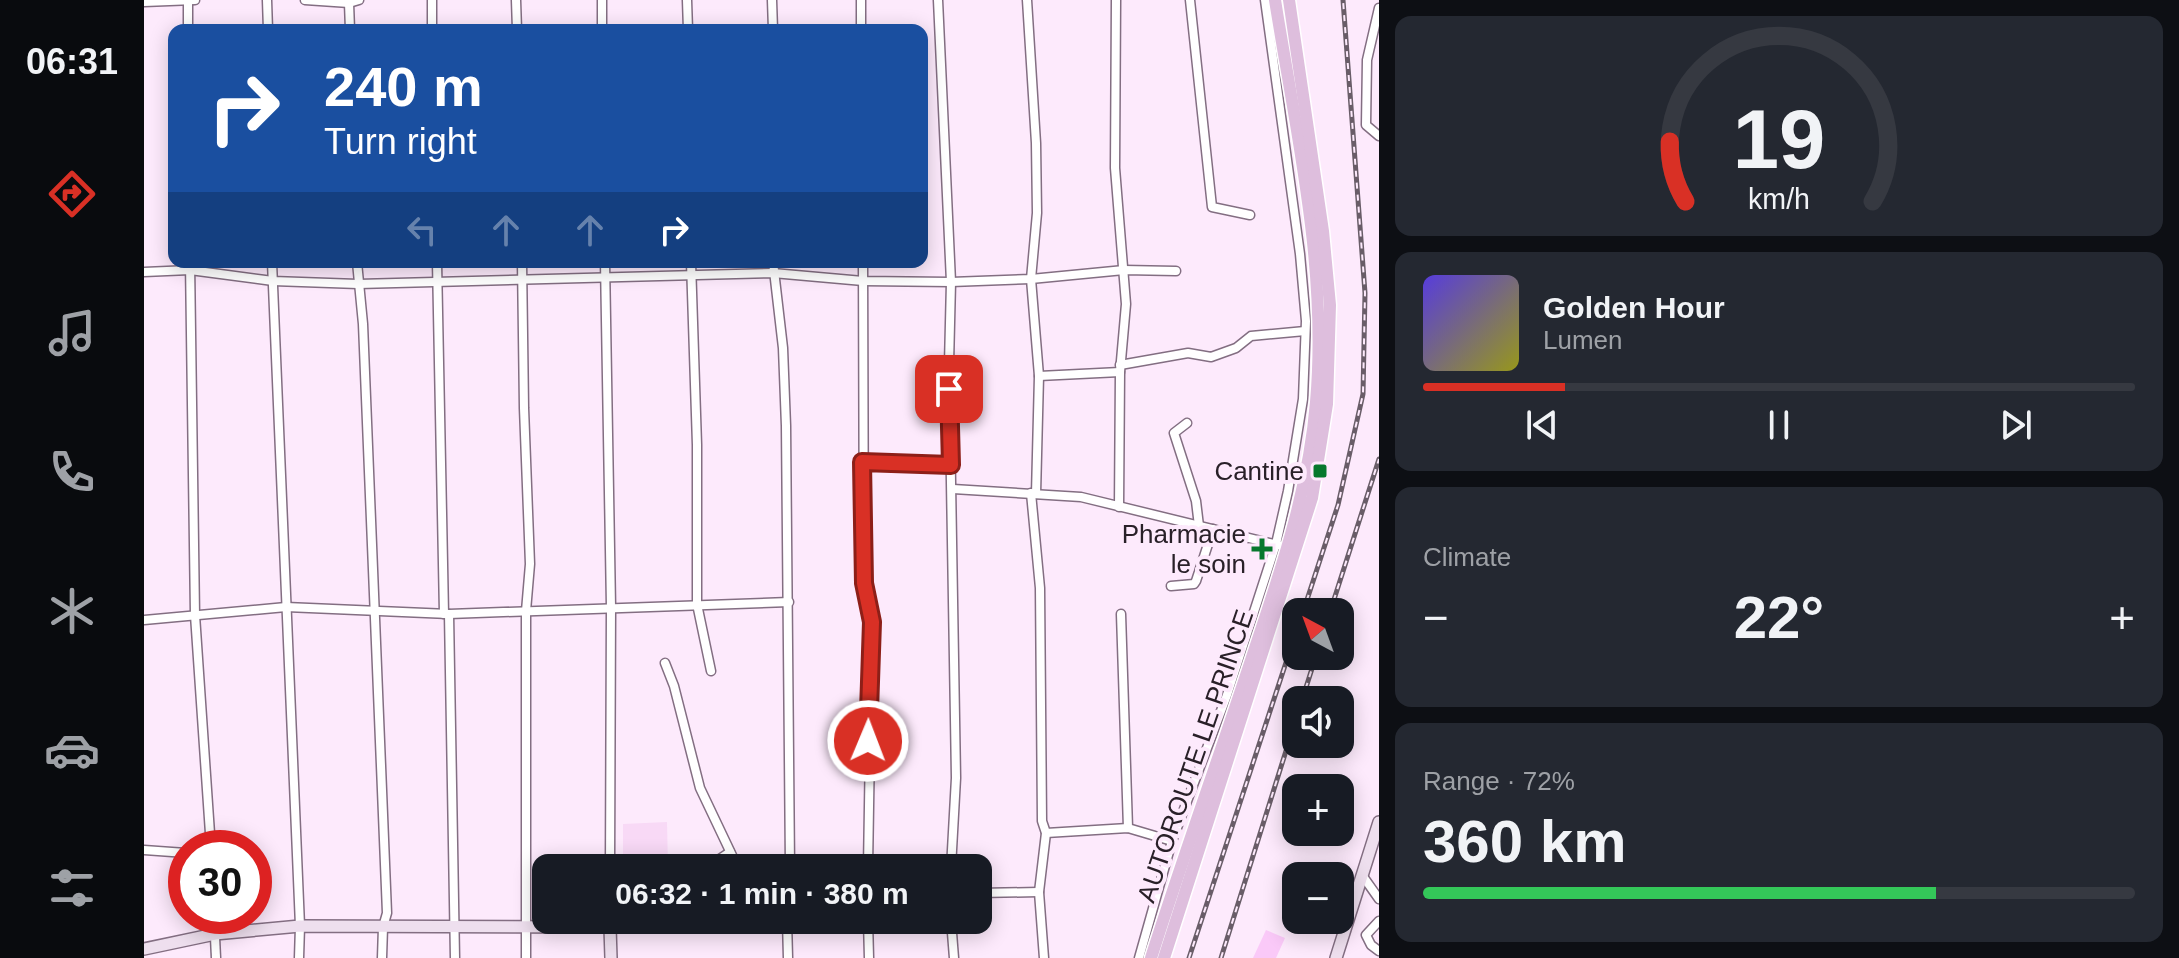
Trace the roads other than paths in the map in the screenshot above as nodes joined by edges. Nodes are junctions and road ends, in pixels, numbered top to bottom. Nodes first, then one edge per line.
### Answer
1 (195, 0) edge
2 (267, 0) edge
3 (305, 0) edge
4 (359, 0) edge
5 (432, 0) edge
6 (516, 0) edge
7 (602, 0) edge
8 (687, 0) edge
9 (772, 0) edge
10 (861, 0) edge
11 (938, 0) edge
12 (1027, 0) edge
13 (1116, 0) edge
14 (1190, 0) edge
15 (1265, 0) edge
16 (1275, 0) edge
17 (1289, 0) edge
18 (188, 1) edge
19 (144, 2) edge
20 (349, 3) junction
21 (1379, 8) edge
22 (188, 24) edge
23 (268, 24) edge
24 (350, 24) edge
25 (432, 24) edge
26 (517, 24) edge
27 (602, 24) edge
28 (688, 24) edge
29 (773, 24) edge
30 (861, 24) edge
31 (1379, 136) edge
32 (1250, 215) dead end
33 (175, 268) edge
34 (190, 268) edge
35 (201, 268) edge
36 (272, 268) edge
37 (357, 268) edge
38 (437, 268) edge
39 (522, 268) edge
40 (605, 268) edge
41 (691, 268) edge
42 (773, 268) edge
43 (863, 268) edge
44 (1124, 270) junction
45 (1176, 271) dead end
46 (144, 272) edge
47 (773, 273) junction
48 (691, 276) junction
49 (605, 279) junction
50 (1031, 279) junction
51 (522, 280) junction
52 (273, 281) junction
53 (863, 281) junction
54 (951, 282) junction
55 (437, 283) junction
56 (358, 284) junction
57 (1305, 331) junction
58 (1120, 368) junction
59 (1039, 376) junction
60 (1187, 423) dead end
61 (862, 462) junction
62 (951, 465) junction
63 (953, 489) junction
64 (1034, 493) junction
65 (1119, 507) junction
66 (1199, 526) junction
67 (1213, 529) junction
68 (1282, 545) junction
69 (1171, 586) dead end
70 (789, 602) junction
71 (697, 604) junction
72 (286, 607) junction
73 (611, 607) junction
74 (375, 609) junction
75 (526, 611) junction
76 (446, 614) junction
77 (1121, 614) dead end
78 (195, 615) junction
79 (144, 620) edge
80 (665, 663) dead end
81 (711, 671) dead end
82 (1233, 697) junction
83 (1379, 822) edge
84 (1128, 828) junction
85 (210, 830) edge
86 (1046, 833) junction
87 (1172, 841) junction
88 (144, 850) edge
89 (168, 852) edge
90 (730, 852) joint
91 (610, 854) edge
92 (727, 854) edge
93 (790, 854) edge
94 (868, 854) edge
95 (952, 854) edge
96 (1362, 875) junction
97 (1039, 892) junction
98 (992, 893) edge
99 (1379, 899) edge
100 (1379, 921) edge
101 (300, 926) junction
102 (525, 926) junction
103 (532, 926) edge
104 (383, 927) junction
105 (455, 927) junction
106 (272, 929) edge
107 (215, 934) joint
108 (610, 934) edge
109 (787, 934) edge
110 (868, 934) edge
111 (952, 934) edge
112 (144, 949) edge
113 (1379, 951) edge
114 (216, 958) edge
115 (299, 958) edge
116 (382, 958) edge
117 (455, 958) edge
118 (526, 958) edge
119 (611, 958) edge
120 (788, 958) edge
121 (869, 958) edge
122 (954, 958) edge
123 (1044, 958) edge
124 (1139, 958) edge
125 (1151, 958) edge
126 (1164, 958) edge
127 (1336, 958) edge
128 (1376, 958) edge

1 - 18 street
2 - 23 street
3 - 20 street
4 - 20 street
5 - 25 street
6 - 26 street
7 - 27 street
8 - 28 street
9 - 29 street
10 - 30 street
11 - 54 street
12 - 50 street
13 - 44 street
14 - 32 street
15 - 57 street
16 - 68 main road, AUTOROUTE LE PRINCE
17 - 126 main road, AUTOROUTE LE PRINCE
18 - 19 street
18 - 22 street
20 - 24 street
21 - 31 street
33 - 46 street
34 - 78 street
35 - 52 street
36 - 52 street
37 - 56 street
38 - 55 street
39 - 51 street
40 - 49 street
41 - 48 street
42 - 47 street
43 - 53 street
44 - 45 street
44 - 50 street
44 - 58 street
47 - 48 street
47 - 53 street
47 - 70 street
48 - 49 street
48 - 71 street
49 - 51 street
49 - 73 street
50 - 54 street
50 - 59 street
51 - 55 street
51 - 75 street
52 - 56 street
52 - 72 street
53 - 54 street
53 - 61 street
54 - 62 street
55 - 56 street
55 - 76 street
56 - 74 street
57 - 58 street
57 - 68 street
58 - 59 street
58 - 65 street
59 - 64 street
60 - 66 street
61 - 62 street
61 - 94 street
62 - 63 street
63 - 64 street
63 - 95 street
64 - 65 street
64 - 86 street
65 - 66 street
66 - 67 street
67 - 68 street
67 - 69 street
68 - 82 main road, AUTOROUTE LE PRINCE
70 - 71 street
70 - 93 street
71 - 73 street
71 - 81 street
72 - 74 street
72 - 78 street
72 - 101 street
73 - 75 street
73 - 91 street
74 - 76 street
74 - 104 street
75 - 76 street
75 - 102 street
76 - 105 street
77 - 84 street
78 - 79 street
78 - 85 street
80 - 90 street
82 - 87 street
82 - 125 main road, AUTOROUTE LE PRINCE
83 - 96 street
84 - 86 street
84 - 87 street
86 - 97 street
87 - 124 street
88 - 89 street
90 - 92 street
96 - 99 street
96 - 127 street
97 - 98 street
97 - 123 street
100 - 113 street
101 - 104 street
101 - 106 street
101 - 115 street
102 - 103 street
102 - 105 street
102 - 118 street
104 - 105 street
104 - 116 street
105 - 117 street
107 - 112 street
107 - 114 street
108 - 119 street
109 - 120 street
110 - 121 street
111 - 122 street
113 - 128 street

